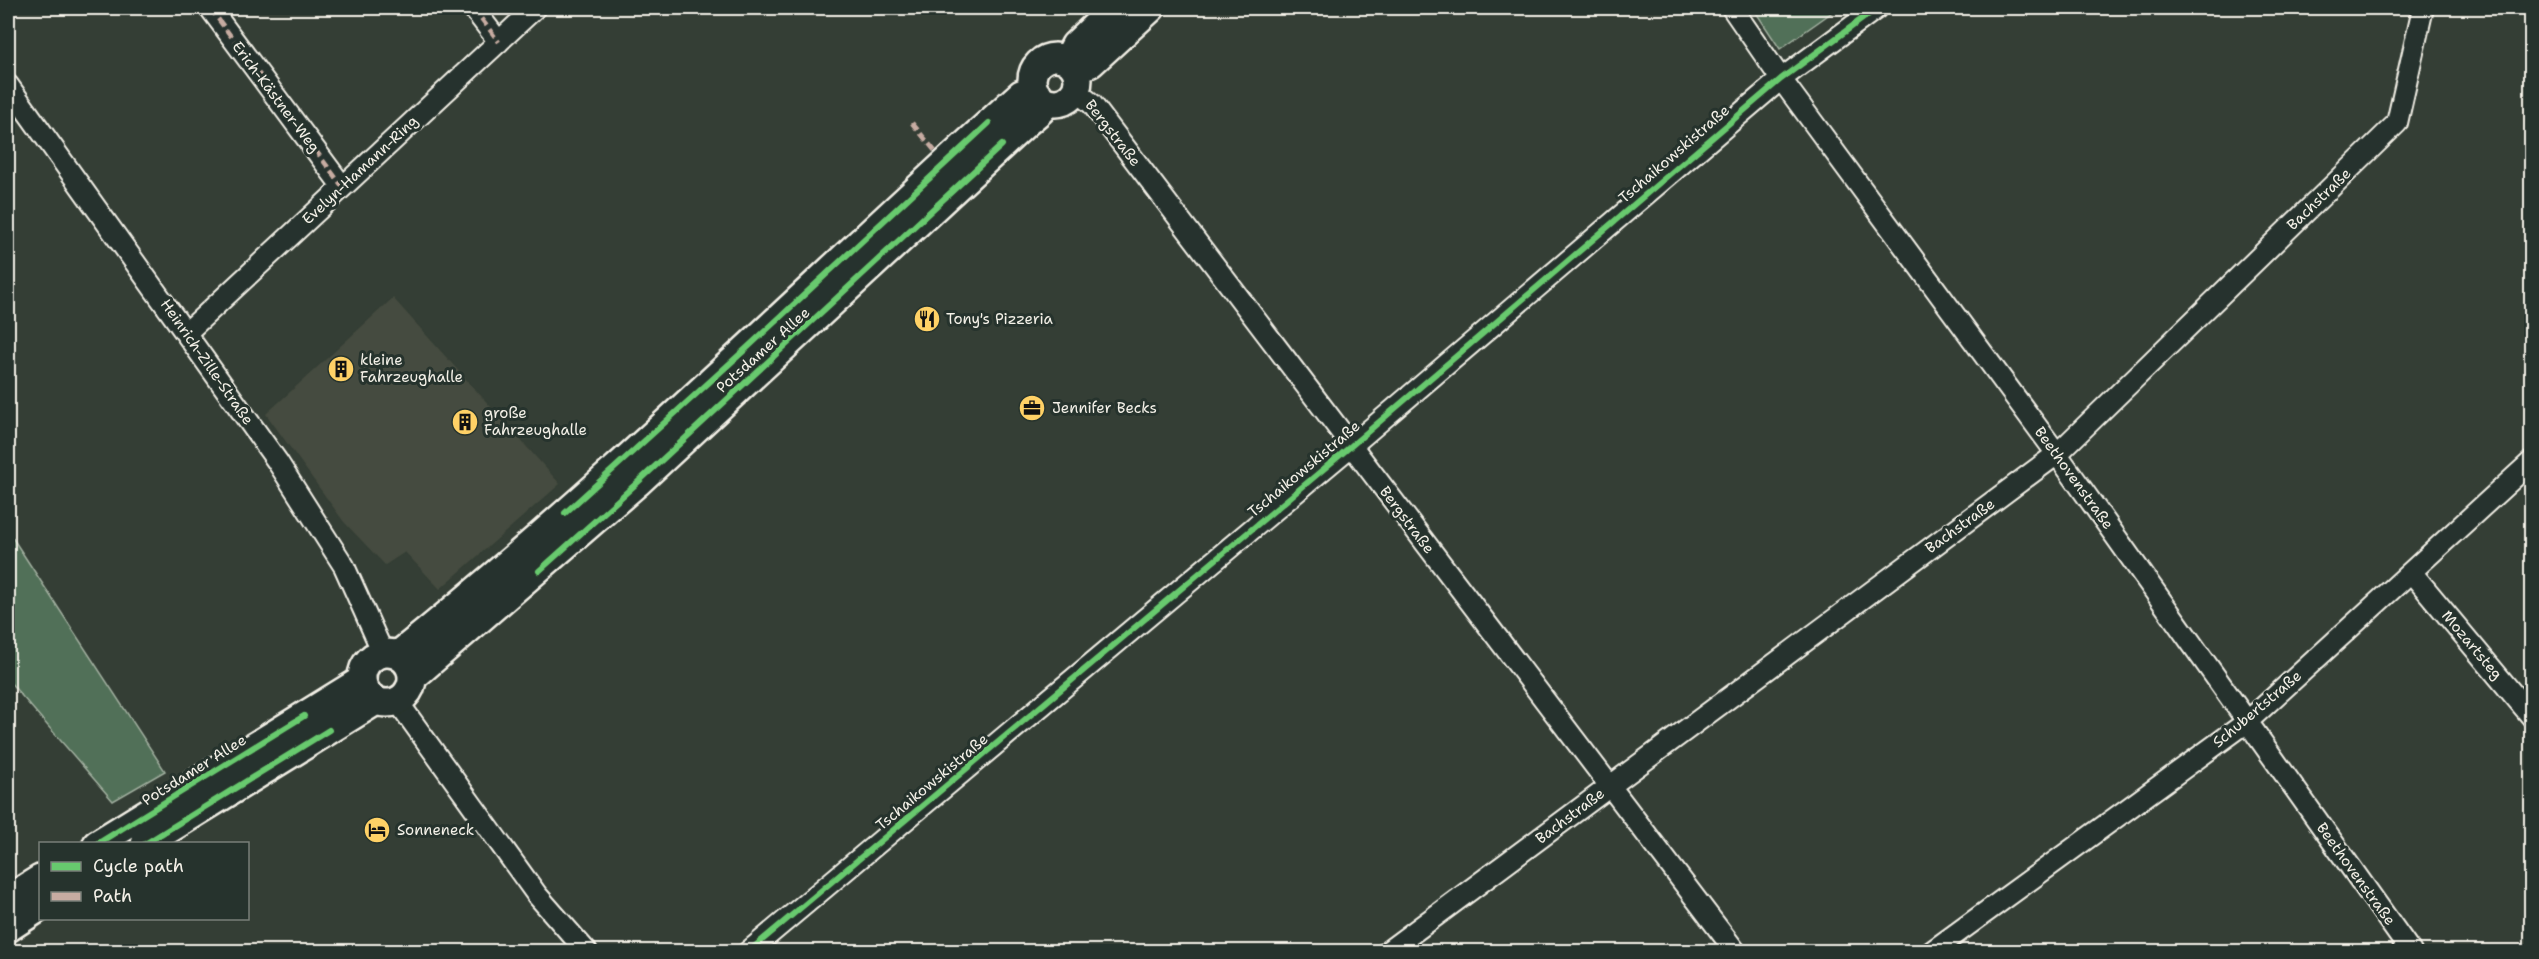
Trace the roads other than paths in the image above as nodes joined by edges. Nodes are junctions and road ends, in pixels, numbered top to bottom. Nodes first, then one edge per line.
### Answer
1 (210, 8) edge
2 (473, 8) edge
3 (535, 8) edge
4 (1114, 8) edge
5 (1150, 8) edge
6 (1732, 8) edge
7 (1877, 8) edge
8 (2423, 8) edge
9 (499, 42) junction
10 (1073, 73) junction
11 (1781, 78) junction
12 (8, 85) edge
13 (1039, 95) junction
14 (342, 186) junction
15 (186, 333) junction
16 (1351, 446) junction
17 (2057, 454) junction
18 (2532, 461) edge
19 (2412, 573) junction
20 (390, 654) junction
21 (413, 677) junction
22 (378, 694) junction
23 (2532, 717) edge
24 (2247, 722) junction
25 (1610, 786) junction
26 (99, 842) edge
27 (147, 842) edge
28 (39, 880) edge
29 (8, 899) edge
30 (39, 909) edge
31 (8, 928) edge
32 (587, 951) edge
33 (748, 951) edge
34 (1387, 951) edge
35 (1736, 951) edge
36 (1931, 951) edge
37 (2412, 951) edge

1 - 14 street, Erich-Kästner-Weg
2 - 9 street
3 - 9 street, Evelyn-Hamann-Ring
4 - 10 street
5 - 10 street
6 - 11 street, Beethovenstraße
7 - 11 street, Tschaikowskistraße
8 - 17 street, Bachstraße
9 - 14 street, Evelyn-Hamann-Ring
10 - 13 street
10 - 13 street
10 - 16 street, Bergstraße
11 - 16 street, Tschaikowskistraße
11 - 17 street, Beethovenstraße
12 - 15 street, Heinrich-Zille-Straße
13 - 20 street, Potsdamer Allee
13 - 21 street, Potsdamer Allee
14 - 15 street, Evelyn-Hamann-Ring
15 - 20 street, Heinrich-Zille-Straße
16 - 25 street, Bergstraße
16 - 33 street, Tschaikowskistraße
17 - 24 street, Beethovenstraße
17 - 25 street, Bachstraße
18 - 19 street, Schubertstraße
19 - 23 street, Mozartsteg
19 - 24 street, Schubertstraße
20 - 21 street
20 - 22 street
21 - 22 street
22 - 26 street, Potsdamer Allee
22 - 27 street
22 - 32 street
24 - 36 street, Schubertstraße
24 - 37 street, Beethovenstraße
25 - 34 street, Bachstraße
25 - 35 street, Bergstraße
28 - 29 street
30 - 31 street

